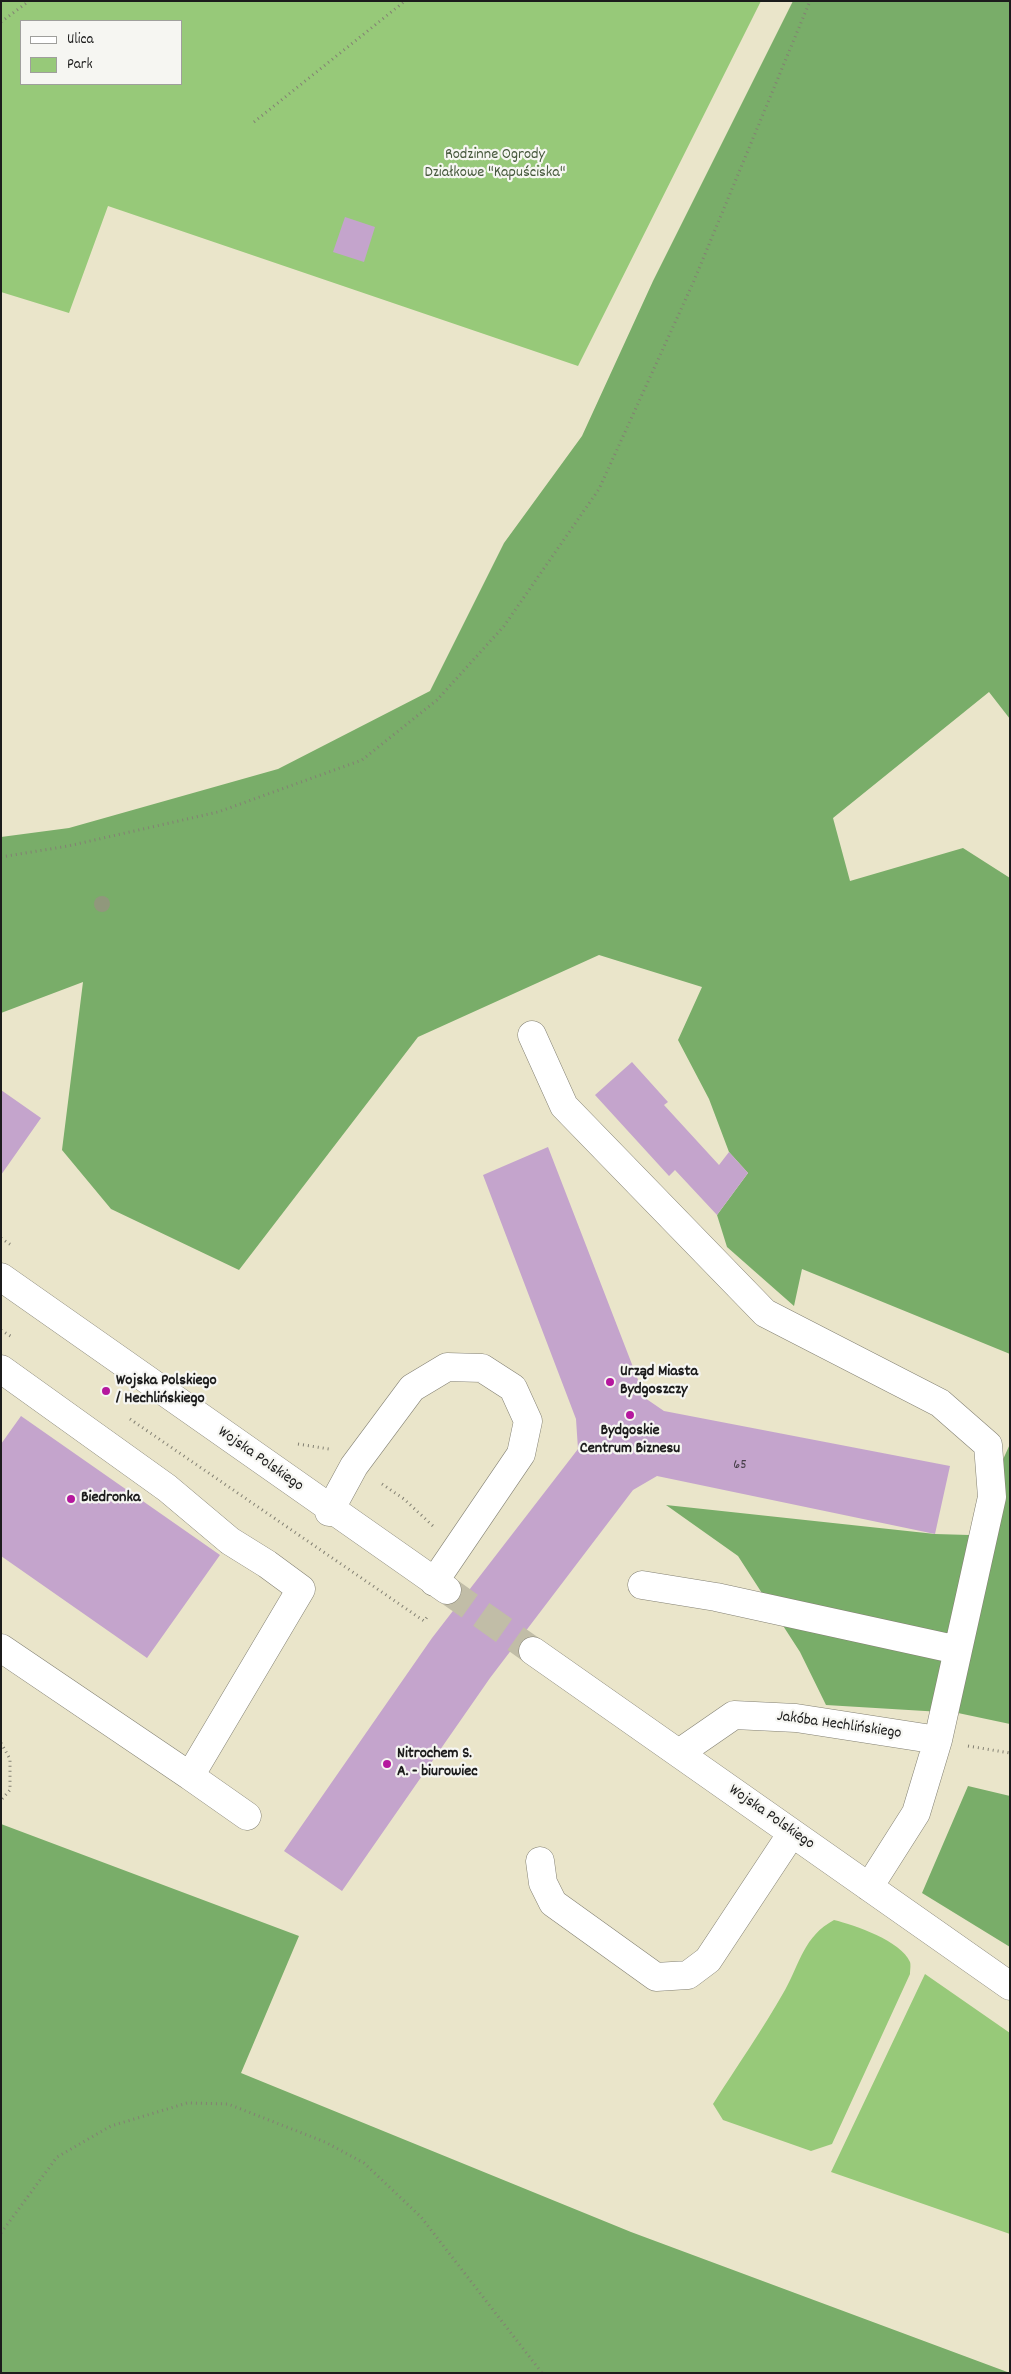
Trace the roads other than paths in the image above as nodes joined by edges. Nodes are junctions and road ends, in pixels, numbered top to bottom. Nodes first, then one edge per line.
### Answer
1 (532, 1035) dead end
2 (1, 1277) edge
3 (1, 1369) edge
4 (330, 1511) junction
5 (642, 1585) dead end
6 (1, 1648) edge
7 (958, 1650) junction
8 (533, 1651) tunnel mouth
9 (938, 1740) junction
10 (678, 1753) junction
11 (190, 1776) junction
12 (247, 1816) dead end
13 (792, 1833) junction
14 (540, 1860) dead end
15 (869, 1887) junction
16 (1010, 1986) edge

1 - 7 street
2 - 4 street, Wojska Polskiego
3 - 11 street
4 - 4 street, Wojska Polskiego
5 - 7 street
6 - 11 street
7 - 9 street
8 - 10 street, Wojska Polskiego
9 - 10 street, Jakóba Hechlińskiego
9 - 15 street
10 - 13 street, Wojska Polskiego
11 - 12 street
13 - 14 street
13 - 15 street, Wojska Polskiego
15 - 16 street, Wojska Polskiego

